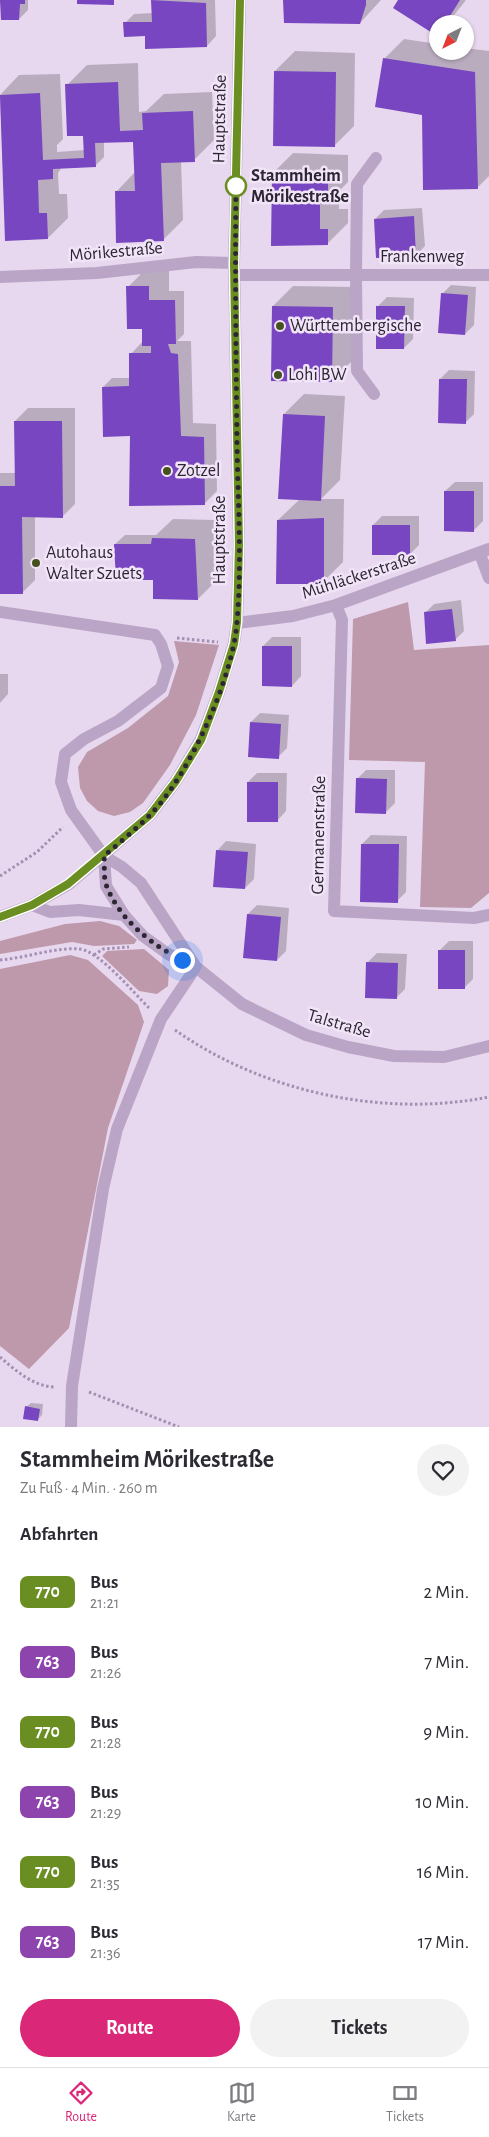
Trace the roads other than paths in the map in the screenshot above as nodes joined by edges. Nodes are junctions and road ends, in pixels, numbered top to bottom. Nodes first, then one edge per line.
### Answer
1 (240, 0) edge
2 (376, 158) dead end
3 (234, 269) junction
4 (356, 274) junction
5 (489, 274) edge
6 (0, 277) edge
7 (374, 394) dead end
8 (484, 551) edge
9 (489, 578) edge
10 (336, 605) junction
11 (0, 612) edge
12 (237, 622) junction
13 (104, 856) junction
14 (32, 905) junction
15 (124, 915) junction
16 (489, 915) edge
17 (0, 917) edge
18 (196, 967) junction
19 (489, 1046) edge
20 (71, 1427) edge

1 - 3 street, Hauptstraße
2 - 4 street, Frankenweg
3 - 4 street, Frankenweg
3 - 6 street, Mörikestraße
3 - 12 street, Hauptstraße
4 - 5 street, Frankenweg
4 - 7 street, Frankenweg
8 - 9 street
8 - 10 street, Mühläckerstraße
10 - 12 street, Mühläckerstraße
10 - 16 street, Germanenstraße
11 - 13 street
12 - 13 street, Hauptstraße
13 - 14 street, Hauptstraße
13 - 15 street, Talstraße
13 - 18 street, Talstraße
14 - 15 street
14 - 17 street, Hauptstraße
15 - 18 street, Talstraße
18 - 19 street, Talstraße
18 - 20 street

